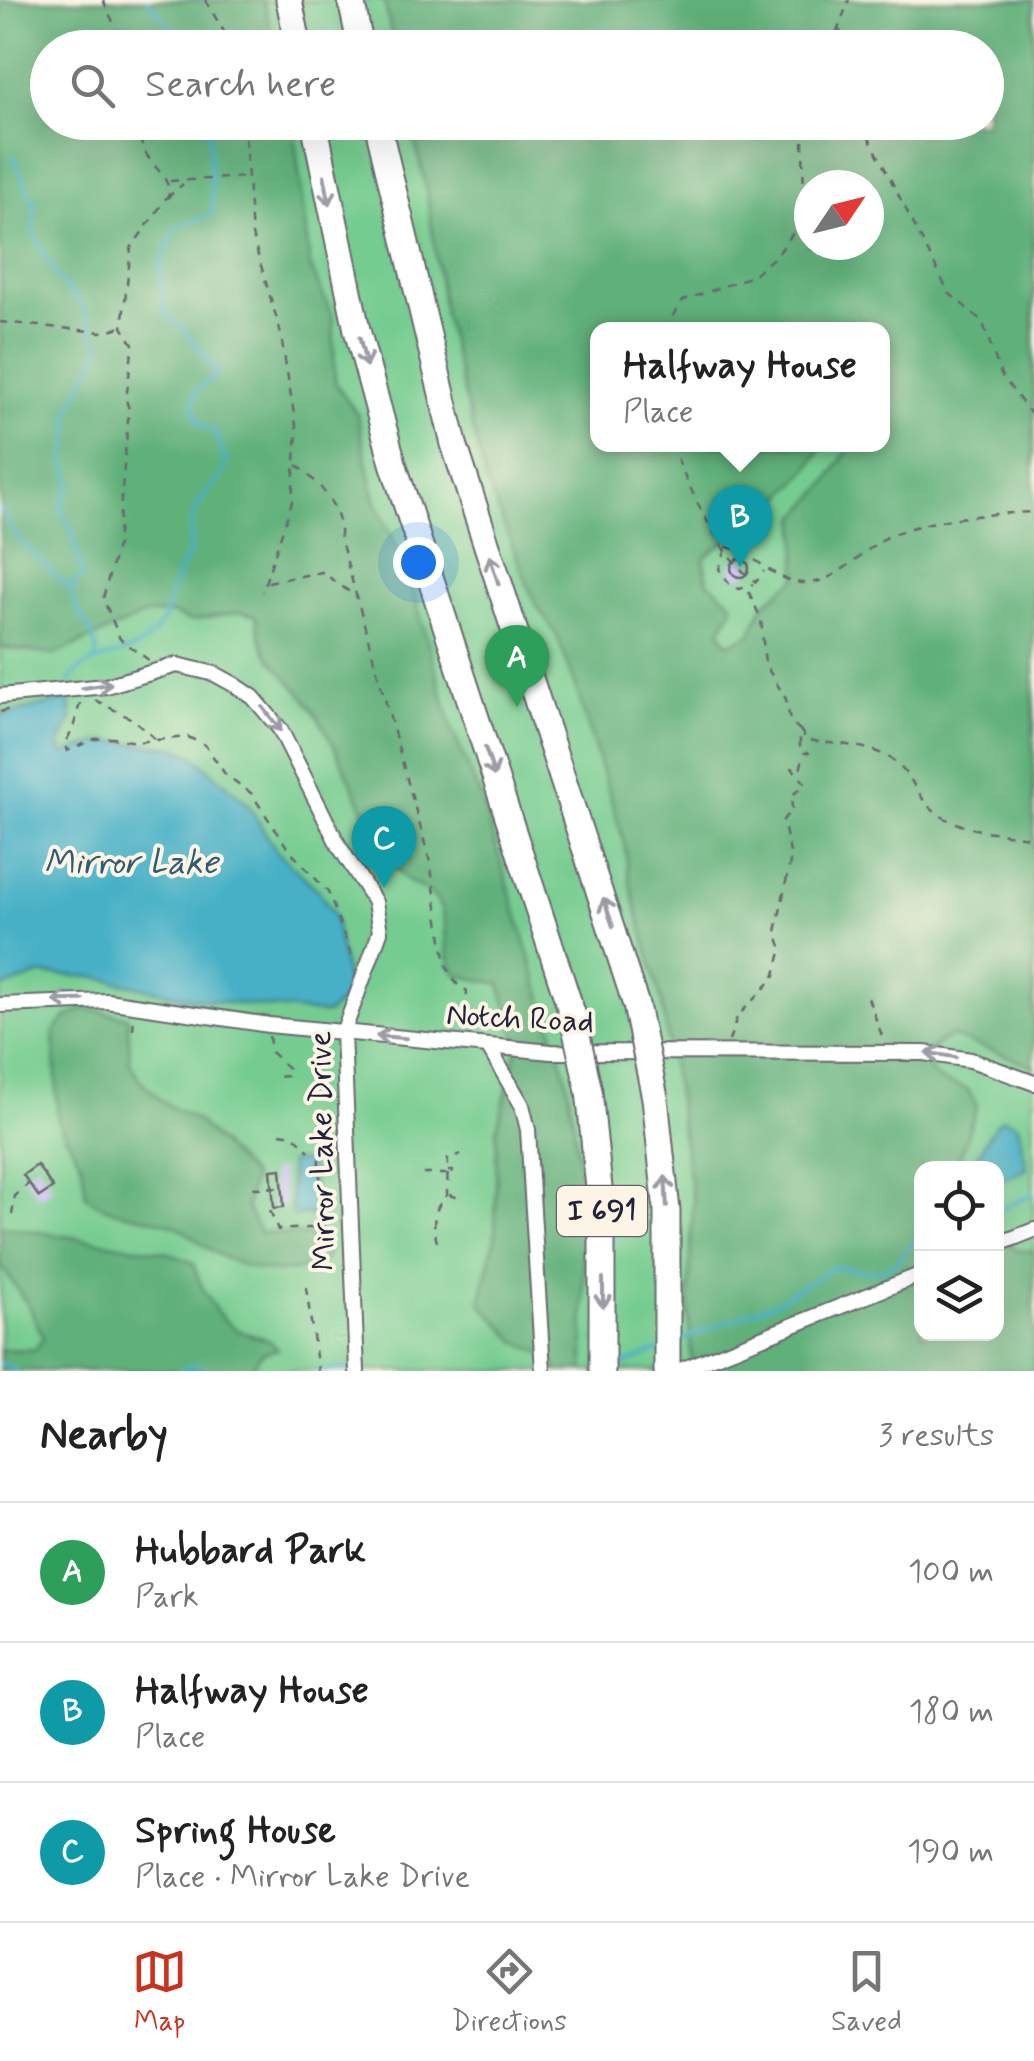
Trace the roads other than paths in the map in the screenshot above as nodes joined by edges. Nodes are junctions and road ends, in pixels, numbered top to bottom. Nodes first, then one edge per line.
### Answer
1 (289, 0) edge
2 (351, 0) edge
3 (295, 30) edge
4 (357, 30) edge
5 (318, 140) edge
6 (381, 140) edge
7 (0, 696) edge
8 (0, 1005) edge
9 (343, 1033) junction
10 (489, 1048) junction
11 (1034, 1083) edge
12 (1034, 1230) edge
13 (1004, 1241) edge
14 (914, 1277) edge
15 (356, 1371) edge
16 (543, 1371) edge
17 (602, 1371) edge
18 (667, 1371) edge
19 (678, 1371) edge

1 - 3 highway
2 - 4 highway
5 -> 17 highway, I 691, bridge
18 -> 6 highway, I 691, bridge
7 -> 9 street, Mirror Lake Drive
9 -> 8 street, Notch Road
10 -> 9 street, Notch Road
9 - 15 street, Mirror Lake Drive
11 -> 10 street, Notch Road
10 - 16 street
12 - 13 street
14 - 19 street

